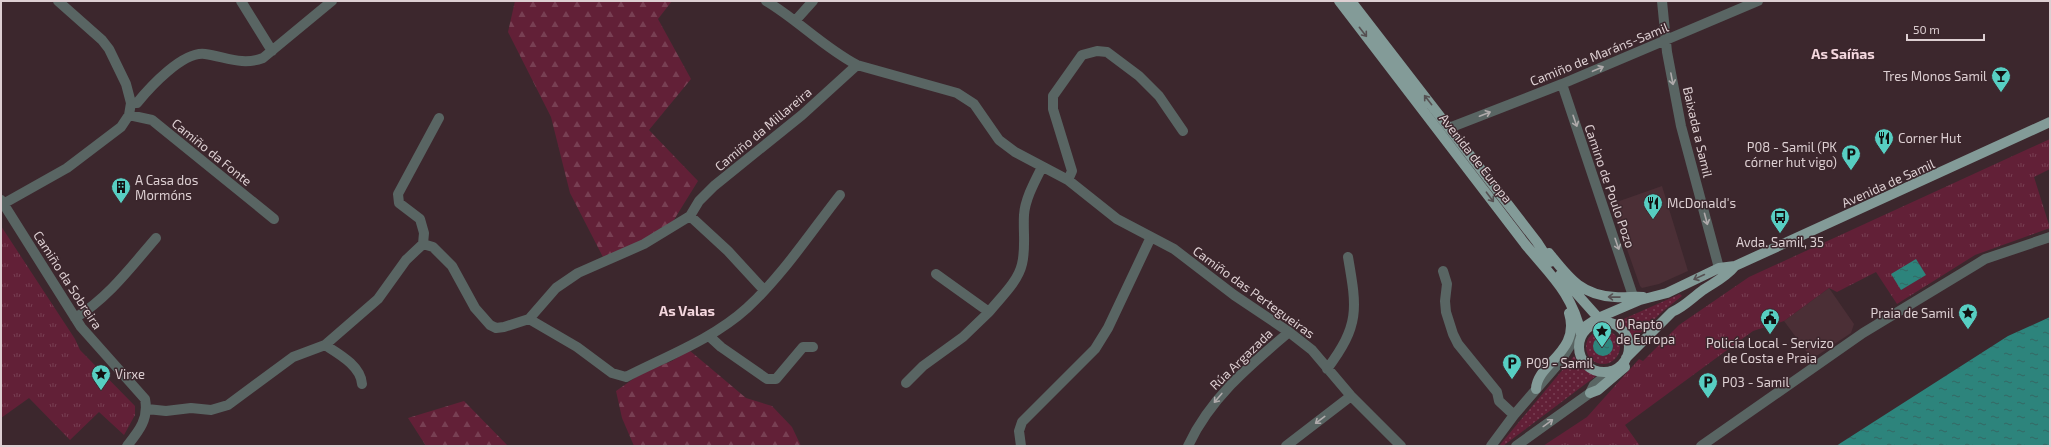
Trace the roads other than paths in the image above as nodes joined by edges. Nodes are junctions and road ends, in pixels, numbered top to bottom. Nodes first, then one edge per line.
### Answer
1 (58, 1) edge
2 (241, 1) edge
3 (332, 1) edge
4 (766, 1) edge
5 (813, 1) edge
6 (1339, 1) edge
7 (1351, 1) edge
8 (1662, 1) edge
9 (1758, 1) edge
10 (795, 21) junction
11 (1666, 41) junction
12 (272, 51) junction
13 (856, 65) junction
14 (1562, 84) junction
15 (131, 103) junction
16 (129, 115) junction
17 (439, 118) dead end
18 (2050, 122) edge
19 (1449, 128) junction
20 (1183, 131) dead end
21 (1042, 167) junction
22 (1068, 180) junction
23 (840, 195) dead end
24 (2, 202) edge
25 (690, 216) junction
26 (274, 219) dead end
27 (1151, 237) junction
28 (2050, 237) edge
29 (156, 238) dead end
30 (423, 244) junction
31 (1533, 245) junction
32 (1348, 257) dead end
33 (1735, 266) junction
34 (1719, 268) junction
35 (1443, 271) dead end
36 (936, 274) dead end
37 (764, 290) junction
38 (1633, 296) junction
39 (1653, 298) junction
40 (1680, 309) junction
41 (989, 312) junction
42 (75, 318) junction
43 (529, 319) junction
44 (1603, 321) junction
45 (1288, 332) junction
46 (709, 336) junction
47 (1580, 338) junction
48 (325, 345) junction
49 (813, 348) dead end
50 (1626, 358) junction
51 (1327, 369) junction
52 (1611, 371) junction
53 (906, 383) dead end
54 (362, 384) dead end
55 (1536, 389) junction
56 (1590, 393) junction
57 (1351, 396) junction
58 (147, 409) junction
59 (1514, 415) junction
60 (127, 446) edge
61 (1021, 446) edge
62 (1188, 446) edge
63 (1286, 446) edge
64 (1401, 446) edge
65 (1491, 446) edge
66 (1516, 446) edge
67 (1701, 446) edge

1 - 15 street
2 - 12 street
3 - 12 street
4 - 10 street, Camiño das Pertegueiras
5 - 10 street
6 -> 31 main road, Avenida de Europa
19 -> 7 main road, Avenida de Europa
8 - 11 street, Baixada a Samil
9 - 11 street, Camiño de Maráns-Samil
10 - 13 street, Camiño das Pertegueiras
14 -> 11 street, Camiño de Maráns-Samil
11 -> 34 street, Baixada a Samil
12 - 15 street
13 - 21 street, Camiño das Pertegueiras
13 - 25 street, Camiño da Millareira
19 -> 14 street, Camiño de Maráns-Samil
14 -> 38 street, Camino de Poulo Pozo
15 - 16 street
16 - 24 street
16 - 26 street, Camiño da Fonte
17 - 30 street
18 - 33 main road, Avenida de Samil
19 - 31 main road, Avenida de Europa
20 - 22 street
21 - 22 street, Camiño das Pertegueiras
21 - 41 street
22 - 27 street, Camiño das Pertegueiras
23 - 37 street
24 - 42 street, Camiño da Sobreira
25 - 37 street
25 - 43 street, Camiño da Millareira
27 - 45 street, Camiño das Pertegueiras
27 - 61 street
28 - 67 street
29 - 42 street
30 - 43 street
30 - 48 street
38 -> 31 main road
31 - 44 main road, Avenida de Europa
31 - 47 main road, Avenida de Europa
31 - 55 main road
32 - 51 street
33 - 34 main road, Avenida de Samil
33 - 40 main road, Avenida de Samil
34 -> 39 main road, Avenida de Samil
35 - 59 street
36 - 41 street
37 - 46 street
38 - 39 main road
39 - 44 main road, Avenida de Samil
40 - 50 main road, Avenida de Samil
40 - 56 main road, Avenida de Samil
41 - 53 street
42 - 58 street, Camiño da Sobreira
43 - 46 street
44 - 47 main road, Avenida de Samil
44 - 50 main road
45 - 51 street, Camiño das Pertegueiras
45 -> 62 street, Rúa Argazada
46 - 49 street
47 - 52 main road
47 - 55 street, Avenida de Samil
47 - 55 street, Avenida de Samil
48 - 54 street
48 - 58 street
50 - 52 main road
51 - 57 street, Camiño das Pertegueiras
52 - 56 street, Avenida de Samil
55 - 59 street, Avenida de Samil
66 -> 56 street, Avenida de Samil
57 -> 63 street
57 - 64 street, Camiño das Pertegueiras
58 - 60 street
59 - 65 street, Avenida de Samil

